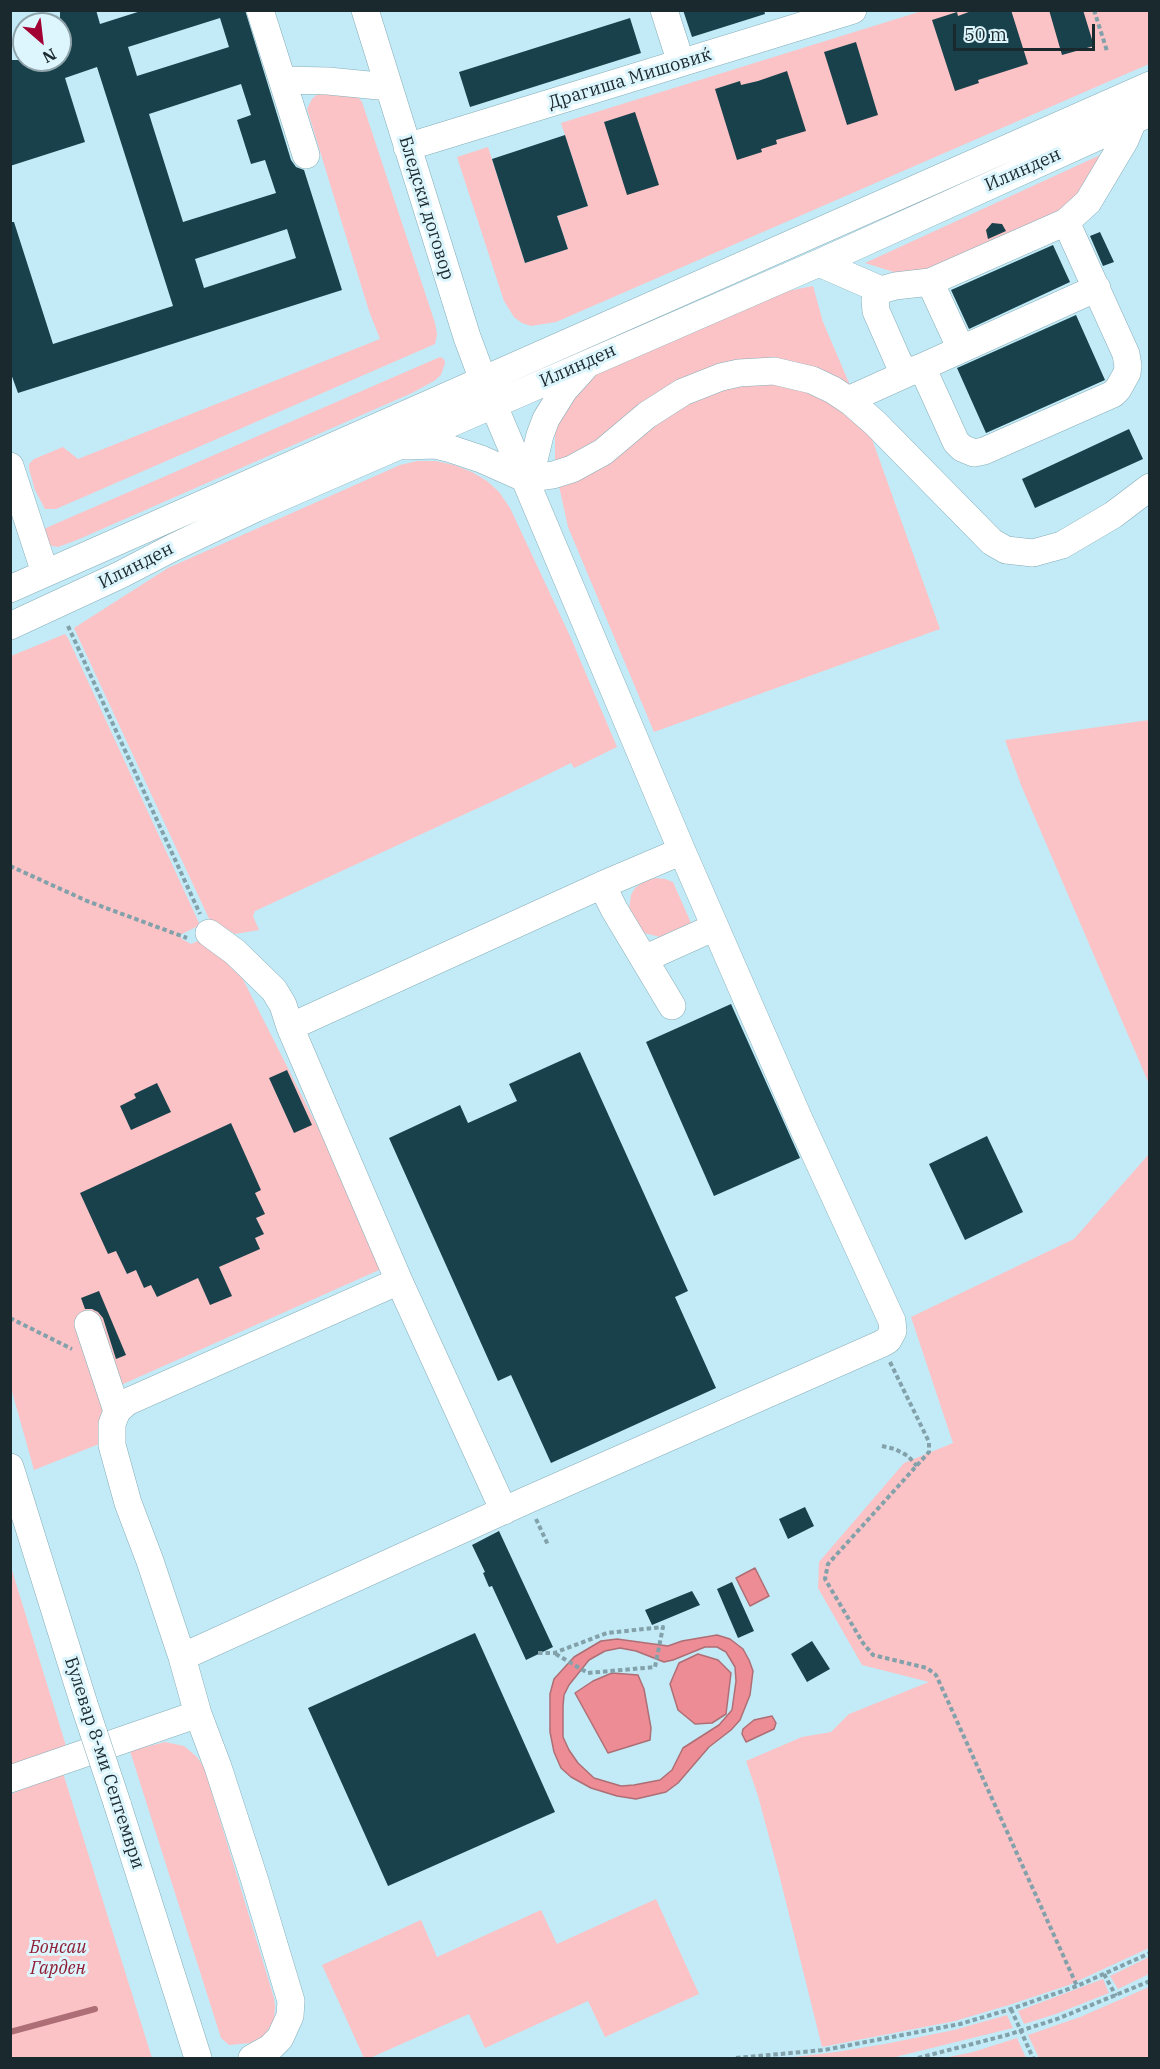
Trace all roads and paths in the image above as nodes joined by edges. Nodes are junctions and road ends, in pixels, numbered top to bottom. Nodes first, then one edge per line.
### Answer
1 (260, 10) edge
2 (365, 10) edge
3 (664, 10) edge
4 (853, 10) edge
5 (1094, 10) edge
6 (1107, 51) dead end
7 (681, 63) junction
8 (283, 80) junction
9 (1149, 85) edge
10 (389, 87) junction
11 (1141, 117) edge
12 (407, 147) junction
13 (306, 155) dead end
14 (1066, 222) junction
15 (819, 262) junction
16 (930, 282) junction
17 (1097, 288) junction
18 (881, 290) junction
19 (961, 349) junction
20 (596, 359) junction
21 (916, 369) junction
22 (488, 392) junction
23 (848, 400) junction
24 (387, 449) junction
25 (10, 466) edge
26 (526, 479) junction
27 (1143, 498) edge
28 (45, 573) junction
29 (10, 589) edge
30 (10, 626) edge
31 (68, 626) dead end
32 (682, 851) junction
33 (10, 866) edge
34 (602, 885) junction
35 (715, 927) junction
36 (209, 933) junction
37 (644, 959) junction
38 (672, 1006) dead end
39 (290, 1027) junction
40 (399, 1281) junction
41 (10, 1318) edge
42 (88, 1324) dead end
43 (880, 1344) junction
44 (100, 1362) junction
45 (117, 1411) junction
46 (882, 1446) dead end
47 (917, 1466) junction
48 (10, 1467) edge
49 (516, 1505) junction
50 (10, 1524) edge
51 (549, 1545) dead end
52 (538, 1653) dead end
53 (554, 1653) junction
54 (182, 1657) junction
55 (77, 1708) junction
56 (198, 1714) junction
57 (10, 1779) edge
58 (108, 1805) junction
59 (1149, 1953) edge
60 (1104, 1974) junction
61 (1149, 1981) edge
62 (1077, 1986) junction
63 (1116, 1996) junction
64 (1011, 2009) junction
65 (1021, 2031) junction
66 (179, 2058) edge
67 (198, 2058) edge
68 (252, 2058) edge
69 (736, 2058) edge
70 (918, 2058) edge
71 (1033, 2058) edge

1 - 8 street
2 - 10 street, Бледски договор
3 - 7 street
4 - 7 street, Драгиша Мишовиќ
5 - 6 path
7 - 12 street, Драгиша Мишовиќ
8 - 10 street
8 - 13 street
9 - 22 street, Илинден
10 - 12 street, Бледски договор
11 - 14 street
11 - 15 street, Илинден
12 - 22 street, Бледски договор
14 - 16 street
14 - 17 street
15 - 18 street
15 - 20 street, Илинден
16 - 18 street
16 - 19 street
17 - 19 street
17 - 21 street
18 - 21 street
19 - 21 street
20 - 22 street, Илинден
20 - 26 street
21 - 23 street
22 - 24 street, Илинден
22 - 26 street, Бледски договор
22 - 28 street, Илинден
23 - 26 street
23 - 27 street
24 - 26 street
24 - 30 street, Илинден
25 - 28 street
26 - 32 street, Бледски договор
28 - 29 street, Илинден
31 - 36 path
32 - 34 street
32 - 35 street, Бледски договор
33 - 36 path
34 - 37 street
34 - 39 street
35 - 37 street
35 - 43 street, Бледски договор
36 - 39 street
37 - 38 street
39 - 40 street
40 - 45 street
40 - 49 street
41 - 44 path
42 - 44 street
43 - 47 path
43 - 49 street
44 - 45 street
45 - 54 street
46 - 47 path
47 - 62 path
48 - 55 street, Булевар 8-ми Септември
49 - 51 path
49 - 54 street
50 - 55 street, Булевар 8-ми Септември
52 - 53 path
53 - 53 path
54 - 56 street
55 - 58 street, Булевар 8-ми Септември, bridge
56 - 57 street
56 - 68 street
58 - 66 street, Булевар 8-ми Септември
58 - 67 street, Булевар 8-ми Септември
59 - 60 path
60 - 62 path
60 - 63 path
61 - 63 path
62 - 64 path
63 - 65 path
64 - 65 path, bridge
64 - 69 path
65 - 70 path
65 - 71 path, bridge

